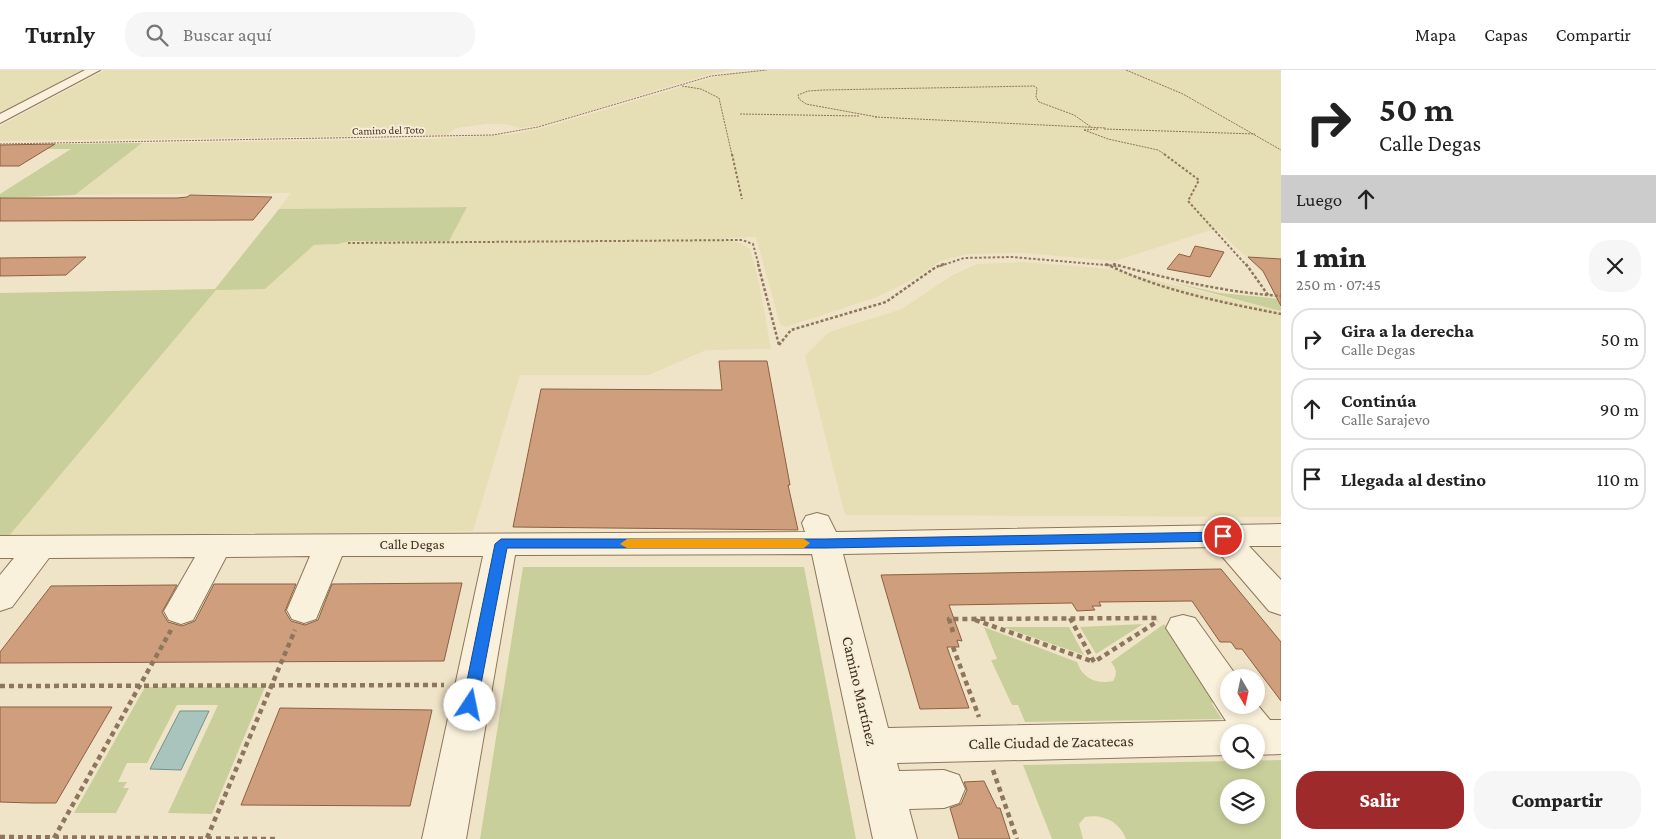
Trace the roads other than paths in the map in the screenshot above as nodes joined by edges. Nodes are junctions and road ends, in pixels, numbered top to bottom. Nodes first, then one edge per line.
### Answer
1 (94, 70) edge
2 (0, 119) edge
3 (821, 533) junction
4 (1281, 535) edge
5 (1223, 536) junction
6 (501, 544) junction
7 (217, 545) junction
8 (331, 545) junction
9 (41, 546) junction
10 (0, 547) edge
11 (0, 598) edge
12 (1281, 602) edge
13 (300, 619) road end
14 (176, 620) road end
15 (1183, 628) dead end
16 (1220, 681) edge
17 (1220, 737) edge
18 (872, 746) junction
19 (944, 789) dead end
20 (883, 790) junction
21 (444, 839) edge
22 (895, 839) edge

1 - 2 street
3 - 5 street, Calle Degas
3 - 6 street, Calle Degas
3 - 18 street, Camino Martínez
4 - 5 street, Calle Degas
5 - 12 street
6 - 8 street, Calle Degas
6 - 21 street
7 - 8 street, Calle Degas
7 - 9 street, Calle Degas
7 - 14 street
8 - 13 street
9 - 10 street, Calle Degas
9 - 11 street
15 - 16 street
17 - 18 street, Calle Ciudad de Zacatecas
18 - 20 street, Camino Martínez
19 - 20 street
20 - 22 street, Camino Martínez

